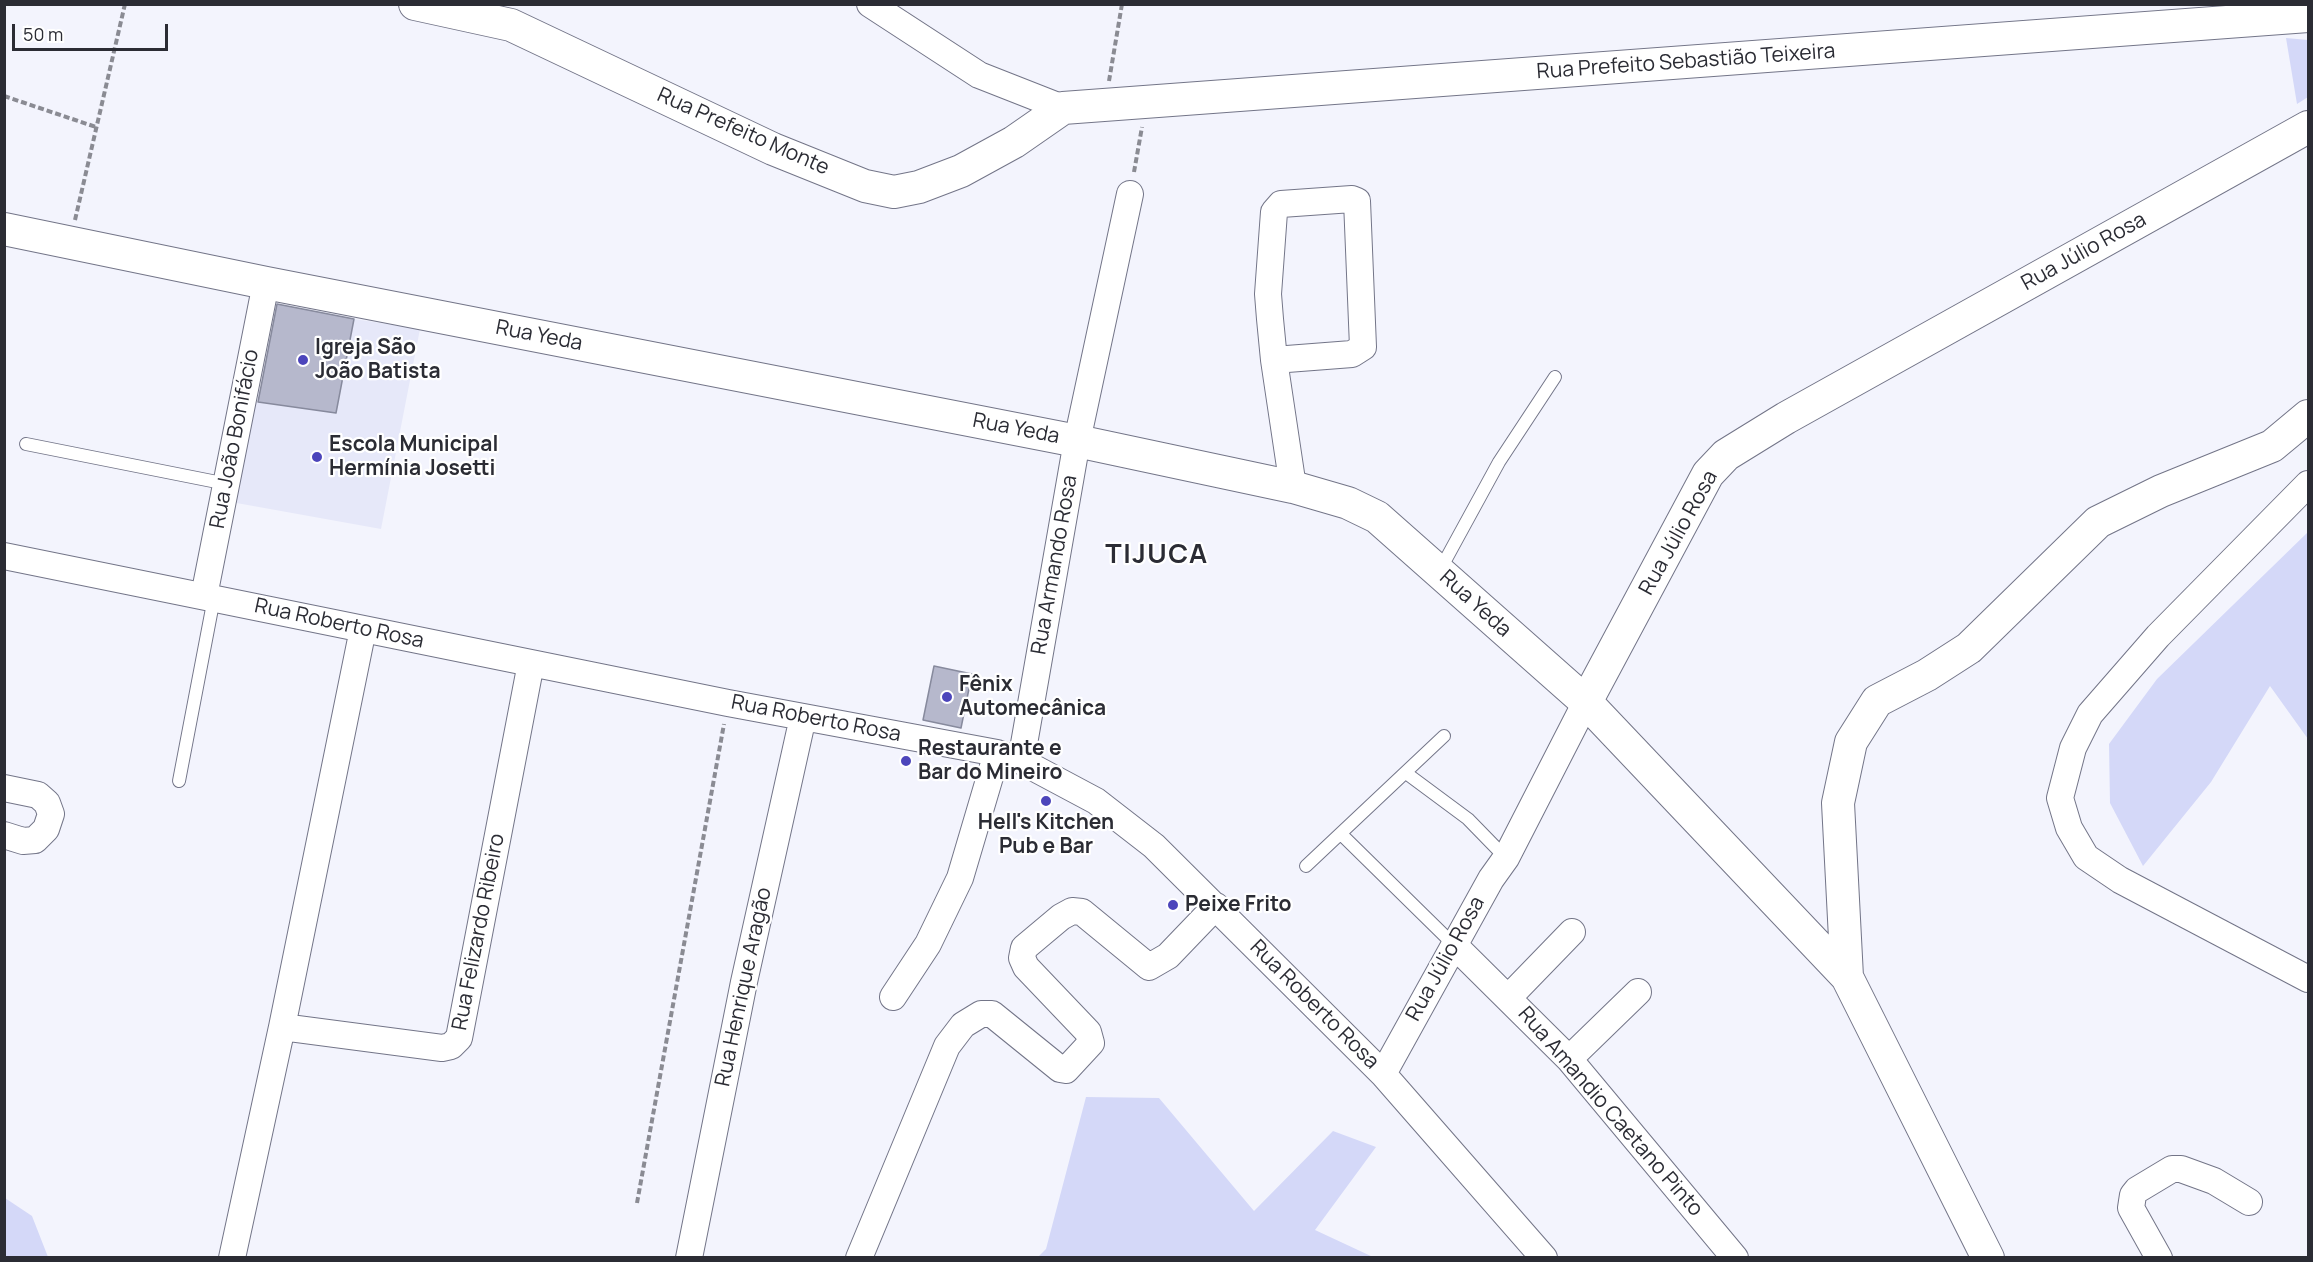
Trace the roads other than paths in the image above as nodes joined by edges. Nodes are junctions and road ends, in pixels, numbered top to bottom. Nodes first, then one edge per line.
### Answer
1 (415, 4) edge
2 (870, 4) edge
3 (2308, 16) edge
4 (1063, 108) junction
5 (2308, 127) edge
6 (1130, 194) road end
7 (4, 229) edge
8 (266, 282) junction
9 (1274, 360) junction
10 (1555, 377) dead end
11 (2308, 417) edge
12 (1077, 441) junction
13 (26, 444) dead end
14 (227, 484) junction
15 (2308, 484) edge
16 (1293, 487) junction
17 (4, 556) edge
18 (1439, 571) junction
19 (209, 597) junction
20 (363, 629) junction
21 (531, 663) junction
22 (1586, 702) junction
23 (802, 717) junction
24 (1444, 736) dead end
25 (1009, 757) junction
26 (1406, 773) junction
27 (179, 780) dead end
28 (4, 788) edge
29 (1341, 834) junction
30 (4, 836) edge
31 (1506, 858) junction
32 (1306, 866) dead end
33 (1216, 906) junction
34 (1572, 932) dead end
35 (1454, 945) junction
36 (1847, 976) junction
37 (2308, 980) edge
38 (1638, 992) dead end
39 (1509, 996) junction
40 (893, 997) dead end
41 (282, 1027) junction
42 (1569, 1059) junction
43 (1383, 1074) junction
44 (2249, 1202) dead end
45 (232, 1257) edge
46 (689, 1257) edge
47 (859, 1257) edge
48 (1544, 1257) edge
49 (1735, 1257) edge
50 (1988, 1257) edge
51 (2158, 1257) edge

1 - 4 street, Rua Prefeito Monte
2 - 4 street
3 - 4 street, Rua Prefeito Sebastião Teixeira
5 - 22 street, Rua Júlio Rosa
6 - 12 street, Rua Armando Rosa
7 - 8 street, Rua Yeda
8 - 12 street, Rua Yeda
8 - 14 street, Rua João Bonifácio
9 - 9 street
9 - 16 street
10 - 18 lane
11 - 36 street
12 - 16 street, Rua Yeda
12 - 25 street, Rua Armando Rosa
13 - 14 lane
14 - 19 street, Rua João Bonifácio
15 - 37 street
16 - 18 street, Rua Yeda
17 - 19 street, Rua Roberto Rosa
18 - 22 street, Rua Yeda
19 - 20 street, Rua Roberto Rosa
19 - 27 lane
20 - 21 street, Rua Roberto Rosa
20 - 41 street
21 - 23 street, Rua Roberto Rosa
21 - 41 street, Rua Felizardo Ribeiro
22 - 31 street, Rua Júlio Rosa
22 - 36 street, Rua Yeda
23 - 25 street, Rua Roberto Rosa
23 - 46 street, Rua Henrique Aragão
24 - 26 lane
25 - 33 street, Rua Roberto Rosa
25 - 40 street, Rua Armando Rosa
26 - 29 lane
26 - 31 lane
28 - 30 street
29 - 32 lane
29 - 35 lane
31 - 35 street, Rua Júlio Rosa
33 - 43 street, Rua Roberto Rosa
33 - 47 street
34 - 39 street
35 - 39 street, Rua Amandio Caetano Pinto
35 - 43 street, Rua Júlio Rosa
36 - 50 street
38 - 42 street
39 - 42 street, Rua Amandio Caetano Pinto
41 - 45 street
42 - 49 street, Rua Amandio Caetano Pinto
43 - 48 street, Rua Roberto Rosa
44 - 51 street

